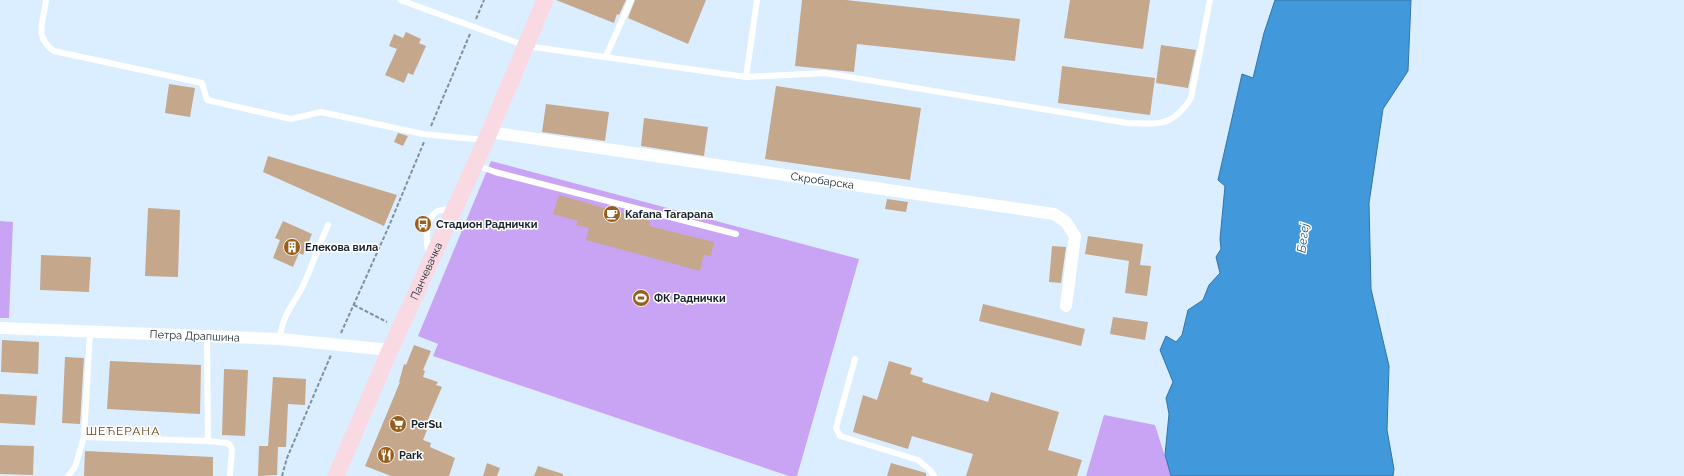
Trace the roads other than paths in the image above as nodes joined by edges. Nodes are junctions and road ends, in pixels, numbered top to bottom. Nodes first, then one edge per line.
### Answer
1 (46, 0) edge
2 (400, 0) edge
3 (545, 0) edge
4 (631, 0) edge
5 (757, 0) edge
6 (1210, 0) edge
7 (526, 46) junction
8 (606, 56) junction
9 (746, 77) junction
10 (488, 136) junction
11 (475, 164) junction
12 (328, 225) dead end
13 (736, 234) dead end
14 (1066, 306) dead end
15 (0, 328) edge
16 (90, 332) junction
17 (207, 337) junction
18 (280, 339) junction
19 (390, 350) junction
20 (855, 359) dead end
21 (84, 437) junction
22 (208, 441) junction
23 (68, 476) edge
24 (230, 476) edge
25 (336, 476) edge
26 (934, 476) edge

1 - 10 lane
2 - 7 lane
3 - 7 street, Панчевачка
4 - 8 lane
5 - 9 lane
6 - 9 lane
7 - 8 lane
7 - 10 street, Панчевачка
8 - 9 lane
10 - 11 street, Панчевачка
10 - 14 street, Скробарска
11 - 13 lane
11 - 19 street, Панчевачка
12 - 18 lane
15 - 16 street, Петра Драпшина
16 - 17 street, Петра Драпшина
16 - 21 lane
17 - 18 street, Петра Драпшина
17 - 22 lane
18 - 19 street, Петра Драпшина
19 - 25 street, Панчевачка
20 - 26 lane
21 - 22 lane
21 - 23 lane
22 - 24 lane

